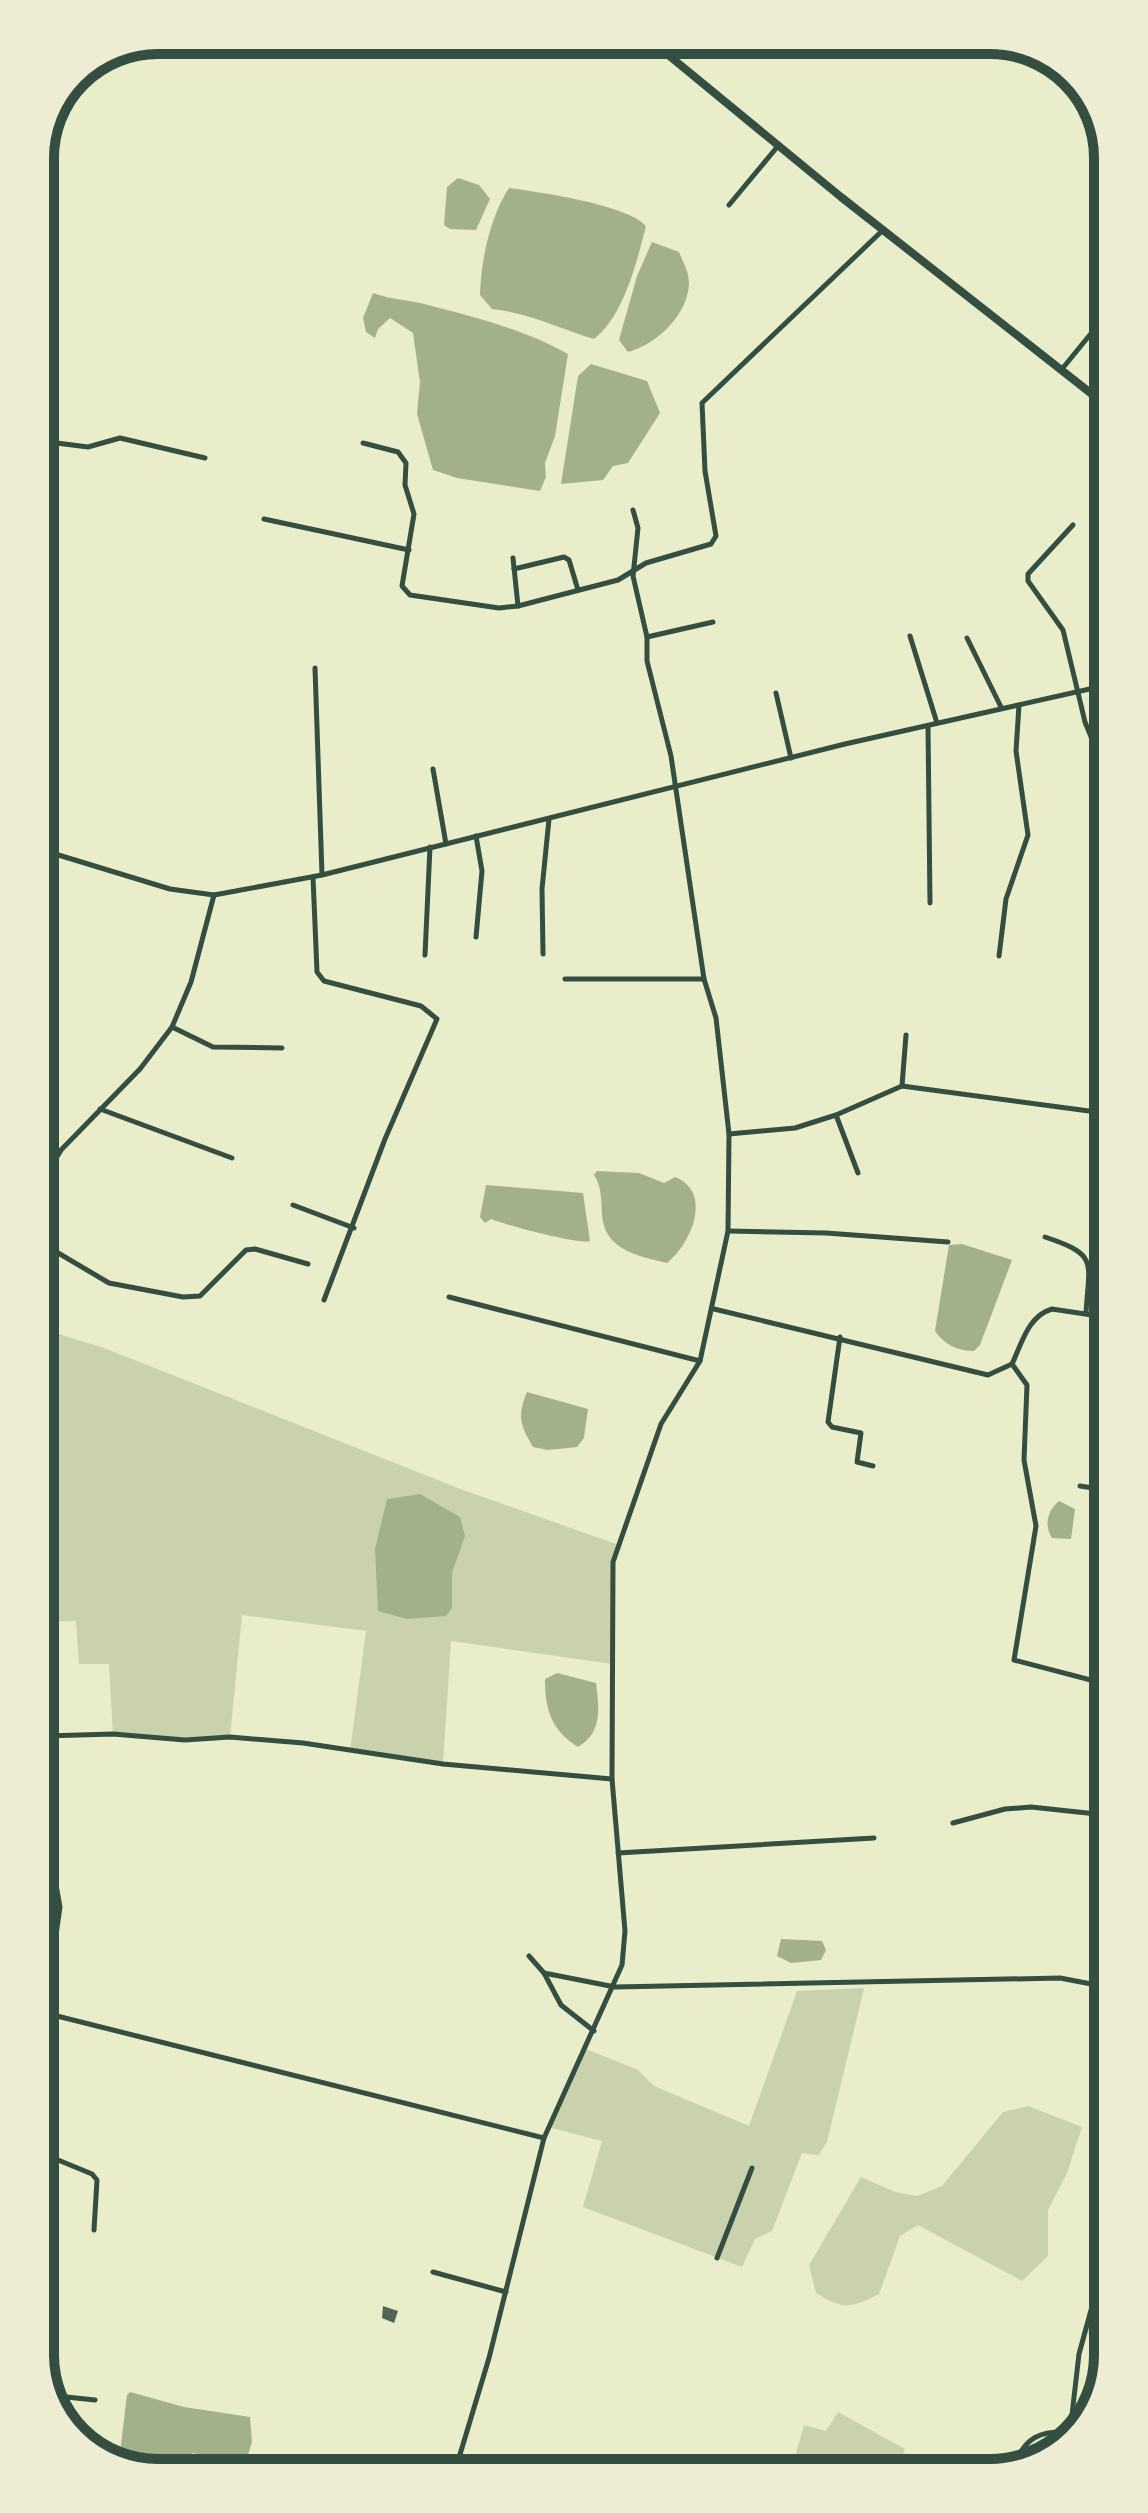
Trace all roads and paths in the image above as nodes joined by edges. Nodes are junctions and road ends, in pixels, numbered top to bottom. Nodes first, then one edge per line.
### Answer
1 (667, 54) edge
2 (778, 146) junction
3 (729, 205) dead end
4 (883, 230) junction
5 (1094, 330) edge
6 (1062, 369) junction
7 (1094, 395) edge
8 (54, 443) edge
9 (363, 443) dead end
10 (205, 458) dead end
11 (633, 510) dead end
12 (264, 519) dead end
13 (1073, 525) dead end
14 (409, 550) junction
15 (513, 558) dead end
16 (514, 569) junction
17 (633, 572) junction
18 (578, 590) junction
19 (518, 606) junction
20 (713, 622) dead end
21 (910, 636) dead end
22 (647, 637) junction
23 (967, 638) dead end
24 (315, 668) dead end
25 (1094, 688) edge
26 (1077, 692) junction
27 (776, 693) dead end
28 (1019, 705) junction
29 (1001, 707) junction
30 (937, 723) junction
31 (928, 726) junction
32 (1094, 740) edge
33 (791, 758) junction
34 (433, 769) dead end
35 (677, 787) junction
36 (549, 819) junction
37 (476, 836) junction
38 (446, 844) junction
39 (430, 847) junction
40 (54, 854) edge
41 (322, 875) junction
42 (313, 877) junction
43 (214, 895) junction
44 (930, 903) dead end
45 (476, 937) dead end
46 (543, 954) dead end
47 (425, 955) dead end
48 (999, 956) dead end
49 (565, 979) dead end
50 (704, 979) junction
51 (172, 1027) junction
52 (906, 1035) dead end
53 (282, 1048) dead end
54 (902, 1086) junction
55 (100, 1109) junction
56 (1094, 1112) edge
57 (836, 1115) junction
58 (729, 1134) junction
59 (232, 1158) dead end
60 (54, 1162) edge
61 (858, 1173) dead end
62 (293, 1205) dead end
63 (354, 1228) junction
64 (728, 1231) junction
65 (1045, 1237) dead end
66 (948, 1242) dead end
67 (54, 1250) edge
68 (308, 1264) dead end
69 (449, 1297) dead end
70 (324, 1300) dead end
71 (714, 1309) junction
72 (1086, 1313) junction
73 (1094, 1315) edge
74 (840, 1337) junction
75 (700, 1361) junction
76 (1012, 1364) junction
77 (873, 1466) dead end
78 (1080, 1486) dead end
79 (1094, 1488) edge
80 (1094, 1681) edge
81 (54, 1736) edge
82 (612, 1779) junction
83 (1094, 1814) edge
84 (953, 1823) dead end
85 (874, 1838) dead end
86 (618, 1853) junction
87 (54, 1874) edge
88 (54, 1949) edge
89 (529, 1956) dead end
90 (544, 1973) junction
91 (1094, 1985) edge
92 (615, 1987) junction
93 (54, 2015) edge
94 (594, 2031) junction
95 (544, 2138) junction
96 (54, 2158) edge
97 (752, 2168) dead end
98 (94, 2230) dead end
99 (717, 2258) dead end
100 (433, 2272) dead end
101 (506, 2292) junction
102 (1094, 2299) edge
103 (63, 2397) edge
104 (95, 2400) dead end
105 (1073, 2417) edge
106 (1059, 2432) edge
107 (1022, 2453) edge
108 (458, 2459) edge

1 - 2 main road
2 - 3 street
2 - 4 main road
4 - 6 main road
4 - 17 street
5 - 6 street
6 - 7 main road
8 - 10 street
9 - 14 street
11 - 17 street
12 - 14 street
13 - 26 street
14 - 19 street
15 - 16 street
16 - 18 street
16 - 19 street
17 - 18 street
17 - 22 street
18 - 19 street
20 - 22 street
21 - 30 street
22 - 35 street
23 - 29 street
24 - 41 street
25 - 26 street
26 - 28 street
26 - 32 street
27 - 33 street
28 - 29 street
28 - 48 street
29 - 30 street
30 - 31 street
31 - 33 street
31 - 44 street
33 - 35 street
34 - 38 street
35 - 36 street
35 - 50 street
36 - 37 street
36 - 46 street
37 - 38 street
37 - 45 street
38 - 39 street
39 - 41 street
39 - 47 street
40 - 43 street
41 - 42 street
42 - 43 street
42 - 63 street
43 - 51 street
49 - 50 street
50 - 58 street
51 - 53 street
51 - 55 street
52 - 54 street
54 - 56 street
54 - 57 street
55 - 59 street
55 - 60 street
57 - 58 street
57 - 61 street
58 - 64 street
62 - 63 street
63 - 70 street
64 - 66 street
64 - 71 street
65 - 72 street
67 - 68 street
69 - 75 street
71 - 74 street
71 - 75 street
72 - 73 street
72 - 76 street
74 - 76 street
74 - 77 street
75 - 82 street
76 - 80 street
78 - 79 street
81 - 82 street
82 - 86 street
83 - 84 street
85 - 86 street
86 - 92 street
87 - 88 street
89 - 90 street
90 - 92 street
90 - 94 street
91 - 92 street
92 - 94 street
93 - 95 street
94 - 95 street
95 - 101 street
96 - 98 street
97 - 99 street
100 - 101 street
101 - 108 street
102 - 105 street
103 - 104 street
106 - 107 street

